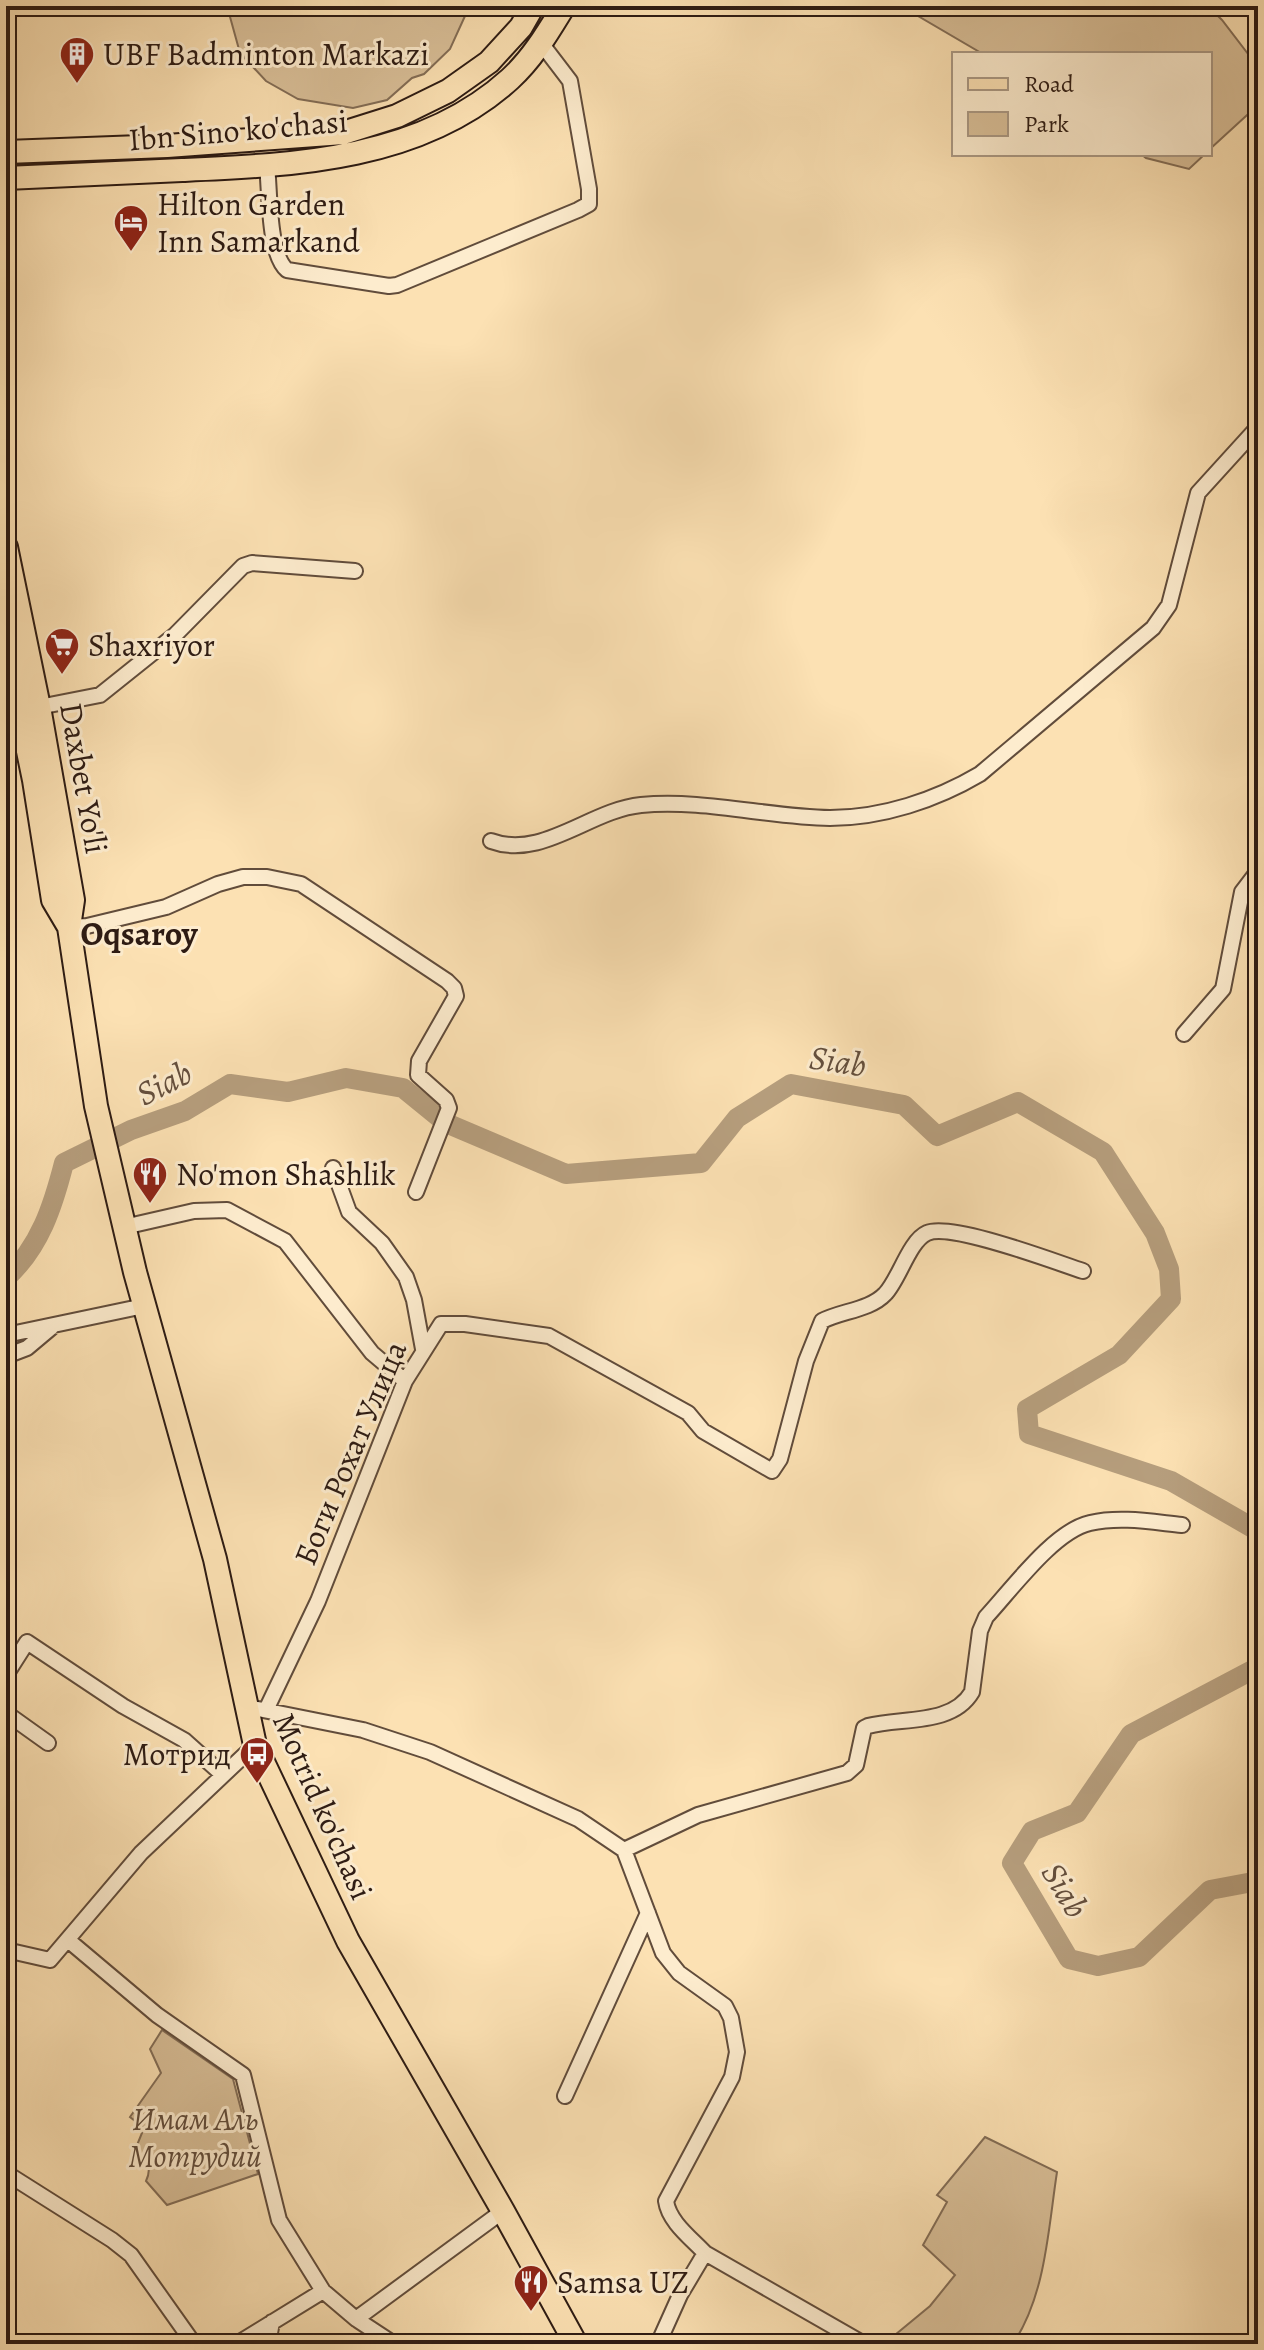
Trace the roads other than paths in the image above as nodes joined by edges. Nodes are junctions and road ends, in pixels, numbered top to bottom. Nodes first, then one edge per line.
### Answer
1 (533, 6) edge
2 (564, 6) edge
3 (541, 43) junction
4 (6, 152) edge
5 (267, 166) junction
6 (6, 178) edge
7 (1258, 427) edge
8 (6, 547) edge
9 (355, 571) dead end
10 (6, 645) edge
11 (39, 707) junction
12 (491, 841) dead end
13 (1258, 871) edge
14 (69, 927) junction
15 (1184, 1034) dead end
16 (96, 1106) joint
17 (333, 1168) dead end
18 (416, 1192) dead end
19 (124, 1227) junction
20 (1083, 1271) dead end
21 (144, 1306) junction
22 (56, 1325) junction
23 (6, 1335) edge
24 (423, 1349) junction
25 (6, 1356) edge
26 (405, 1381) junction
27 (1182, 1525) dead end
28 (6, 1675) edge
29 (256, 1708) junction
30 (6, 1713) edge
31 (48, 1743) dead end
32 (255, 1745) junction
33 (223, 1775) junction
34 (624, 1850) junction
35 (648, 1913) junction
36 (68, 1940) junction
37 (6, 1950) edge
38 (565, 2096) dead end
39 (6, 2173) edge
40 (503, 2211) junction
41 (705, 2253) junction
42 (323, 2291) junction
43 (356, 2319) junction
44 (272, 2322) junction
45 (194, 2344) edge
46 (237, 2344) edge
47 (268, 2344) edge
48 (394, 2344) edge
49 (576, 2344) edge
50 (658, 2344) edge
51 (864, 2344) edge

1 - 4 main road, Ibn Sino ko'chasi
2 - 3 main road, Ibn Sino ko'chasi
3 - 5 main road, Ibn Sino ko'chasi
3 - 5 street
5 - 6 main road, Ibn Sino ko'chasi
7 - 12 street
8 - 11 main road, Daxbet Yo'li
9 - 11 street
10 - 14 main road, Daxbet Yo'li
11 - 14 main road, Daxbet Yo'li
13 - 15 street
14 - 16 main road, Daxbet Yo'li
14 - 18 street
16 - 19 main road, Motrid ko'chasi
17 - 24 street
19 - 21 main road, Motrid ko'chasi
19 - 26 street
20 - 24 street, Боги Рохат Улица
21 - 22 street
21 - 29 main road, Motrid ko'chasi
22 - 23 street
22 - 25 street
24 - 26 street, Боги Рохат Улица
26 - 29 street, Боги Рохат Улица
27 - 34 street
28 - 33 street
29 - 32 main road, Motrid ko'chasi
29 - 34 street
30 - 31 street
32 - 33 street
32 - 40 main road, Motrid ko'chasi
33 - 36 street
34 - 35 street
35 - 38 street
35 - 41 street
36 - 37 street
36 - 42 street
39 - 45 street
40 - 43 street
40 - 49 main road, Motrid ko'chasi
41 - 50 street
41 - 51 street
42 - 43 street
42 - 44 street
43 - 48 street
44 - 46 street
44 - 47 street

